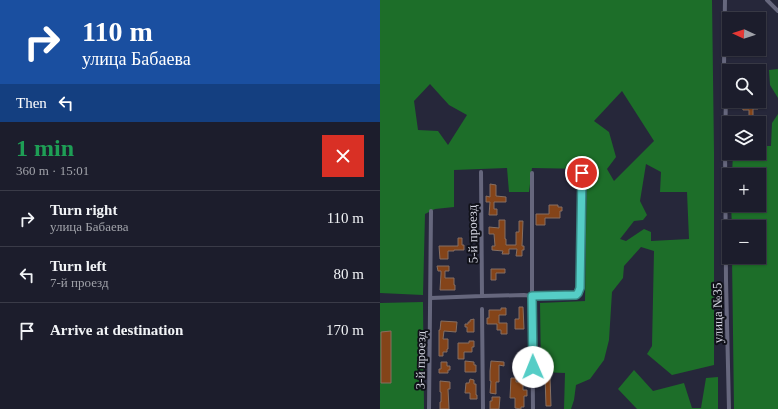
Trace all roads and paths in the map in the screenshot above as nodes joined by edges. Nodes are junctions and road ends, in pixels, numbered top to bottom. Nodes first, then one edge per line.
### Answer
1 (725, 0) edge
2 (767, 0) edge
3 (778, 11) edge
4 (481, 172) dead end
5 (532, 173) dead end
6 (582, 173) dead end
7 (431, 211) dead end
8 (482, 296) junction
9 (532, 296) junction
10 (431, 298) junction
11 (482, 309) dead end
12 (429, 409) edge
13 (483, 409) edge
14 (533, 409) edge
15 (729, 409) edge

1 - 15 street, улица №35
2 - 3 street
4 - 8 street, 5-й проезд
5 - 9 street
6 - 9 street
7 - 10 street, 3-й проезд
8 - 9 street
8 - 10 street
9 - 14 street
10 - 12 street, 3-й проезд
11 - 13 street

